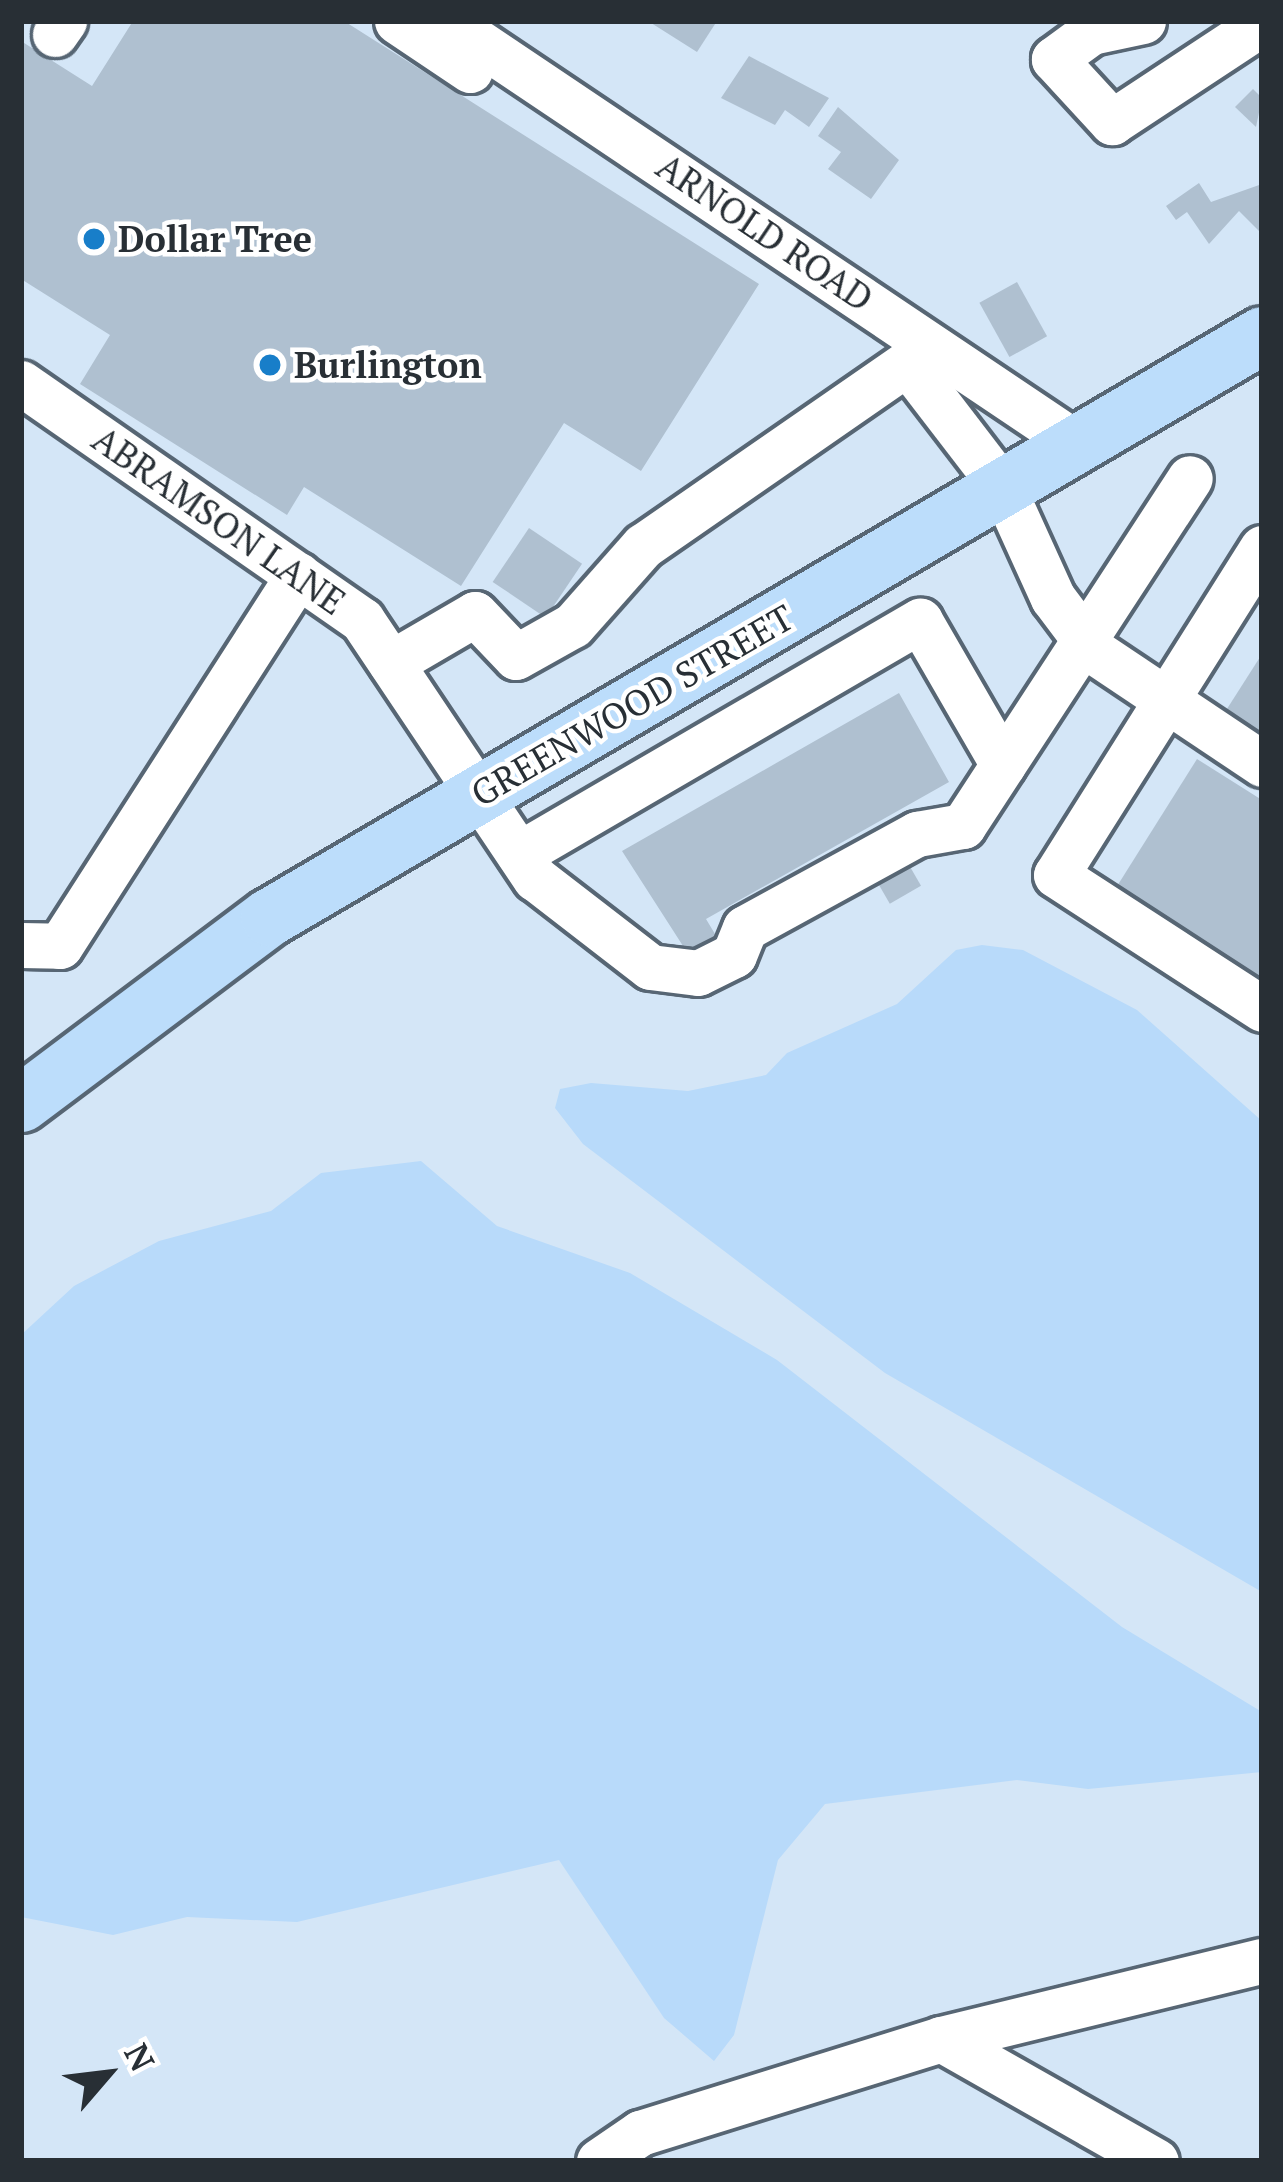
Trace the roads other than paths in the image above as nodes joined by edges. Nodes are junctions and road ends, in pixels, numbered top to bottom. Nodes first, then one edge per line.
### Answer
1 (397, 21) edge
2 (447, 21) edge
3 (1143, 21) edge
4 (1154, 21) edge
5 (1262, 23) edge
6 (1199, 63) junction
7 (1262, 335) edge
8 (907, 362) junction
9 (21, 383) edge
10 (1080, 446) junction
11 (1190, 478) dead end
12 (1004, 488) junction
13 (1262, 548) edge
14 (298, 575) junction
15 (1081, 636) junction
16 (391, 663) junction
17 (1166, 700) junction
18 (1262, 764) edge
19 (1003, 765) junction
20 (479, 794) junction
21 (519, 854) junction
22 (21, 945) edge
23 (1262, 1009) edge
24 (23, 1097) edge
25 (1262, 1961) edge
26 (940, 2039) junction
27 (599, 2161) edge
28 (1156, 2161) edge

1 - 8 street
2 - 10 street, ARNOLD ROAD
3 - 6 street
4 - 6 street
5 - 6 street
7 - 10 main road, GREENWOOD STREET
8 - 12 street
8 - 16 street
9 - 14 street, ABRAMSON LANE
10 - 12 main road, GREENWOOD STREET
11 - 15 street, ABRAMSON LANE
12 - 15 street
12 - 20 main road, GREENWOOD STREET
13 - 17 street
14 - 16 street, ABRAMSON LANE
14 - 22 street
15 - 17 street
15 - 19 street, ABRAMSON LANE
16 - 20 street, ABRAMSON LANE
17 - 18 street
17 - 23 street
19 - 21 street, ABRAMSON LANE
19 - 21 street
20 - 21 street, ABRAMSON LANE
20 - 24 main road, GREENWOOD STREET
25 - 26 street
26 - 27 street
26 - 28 street

